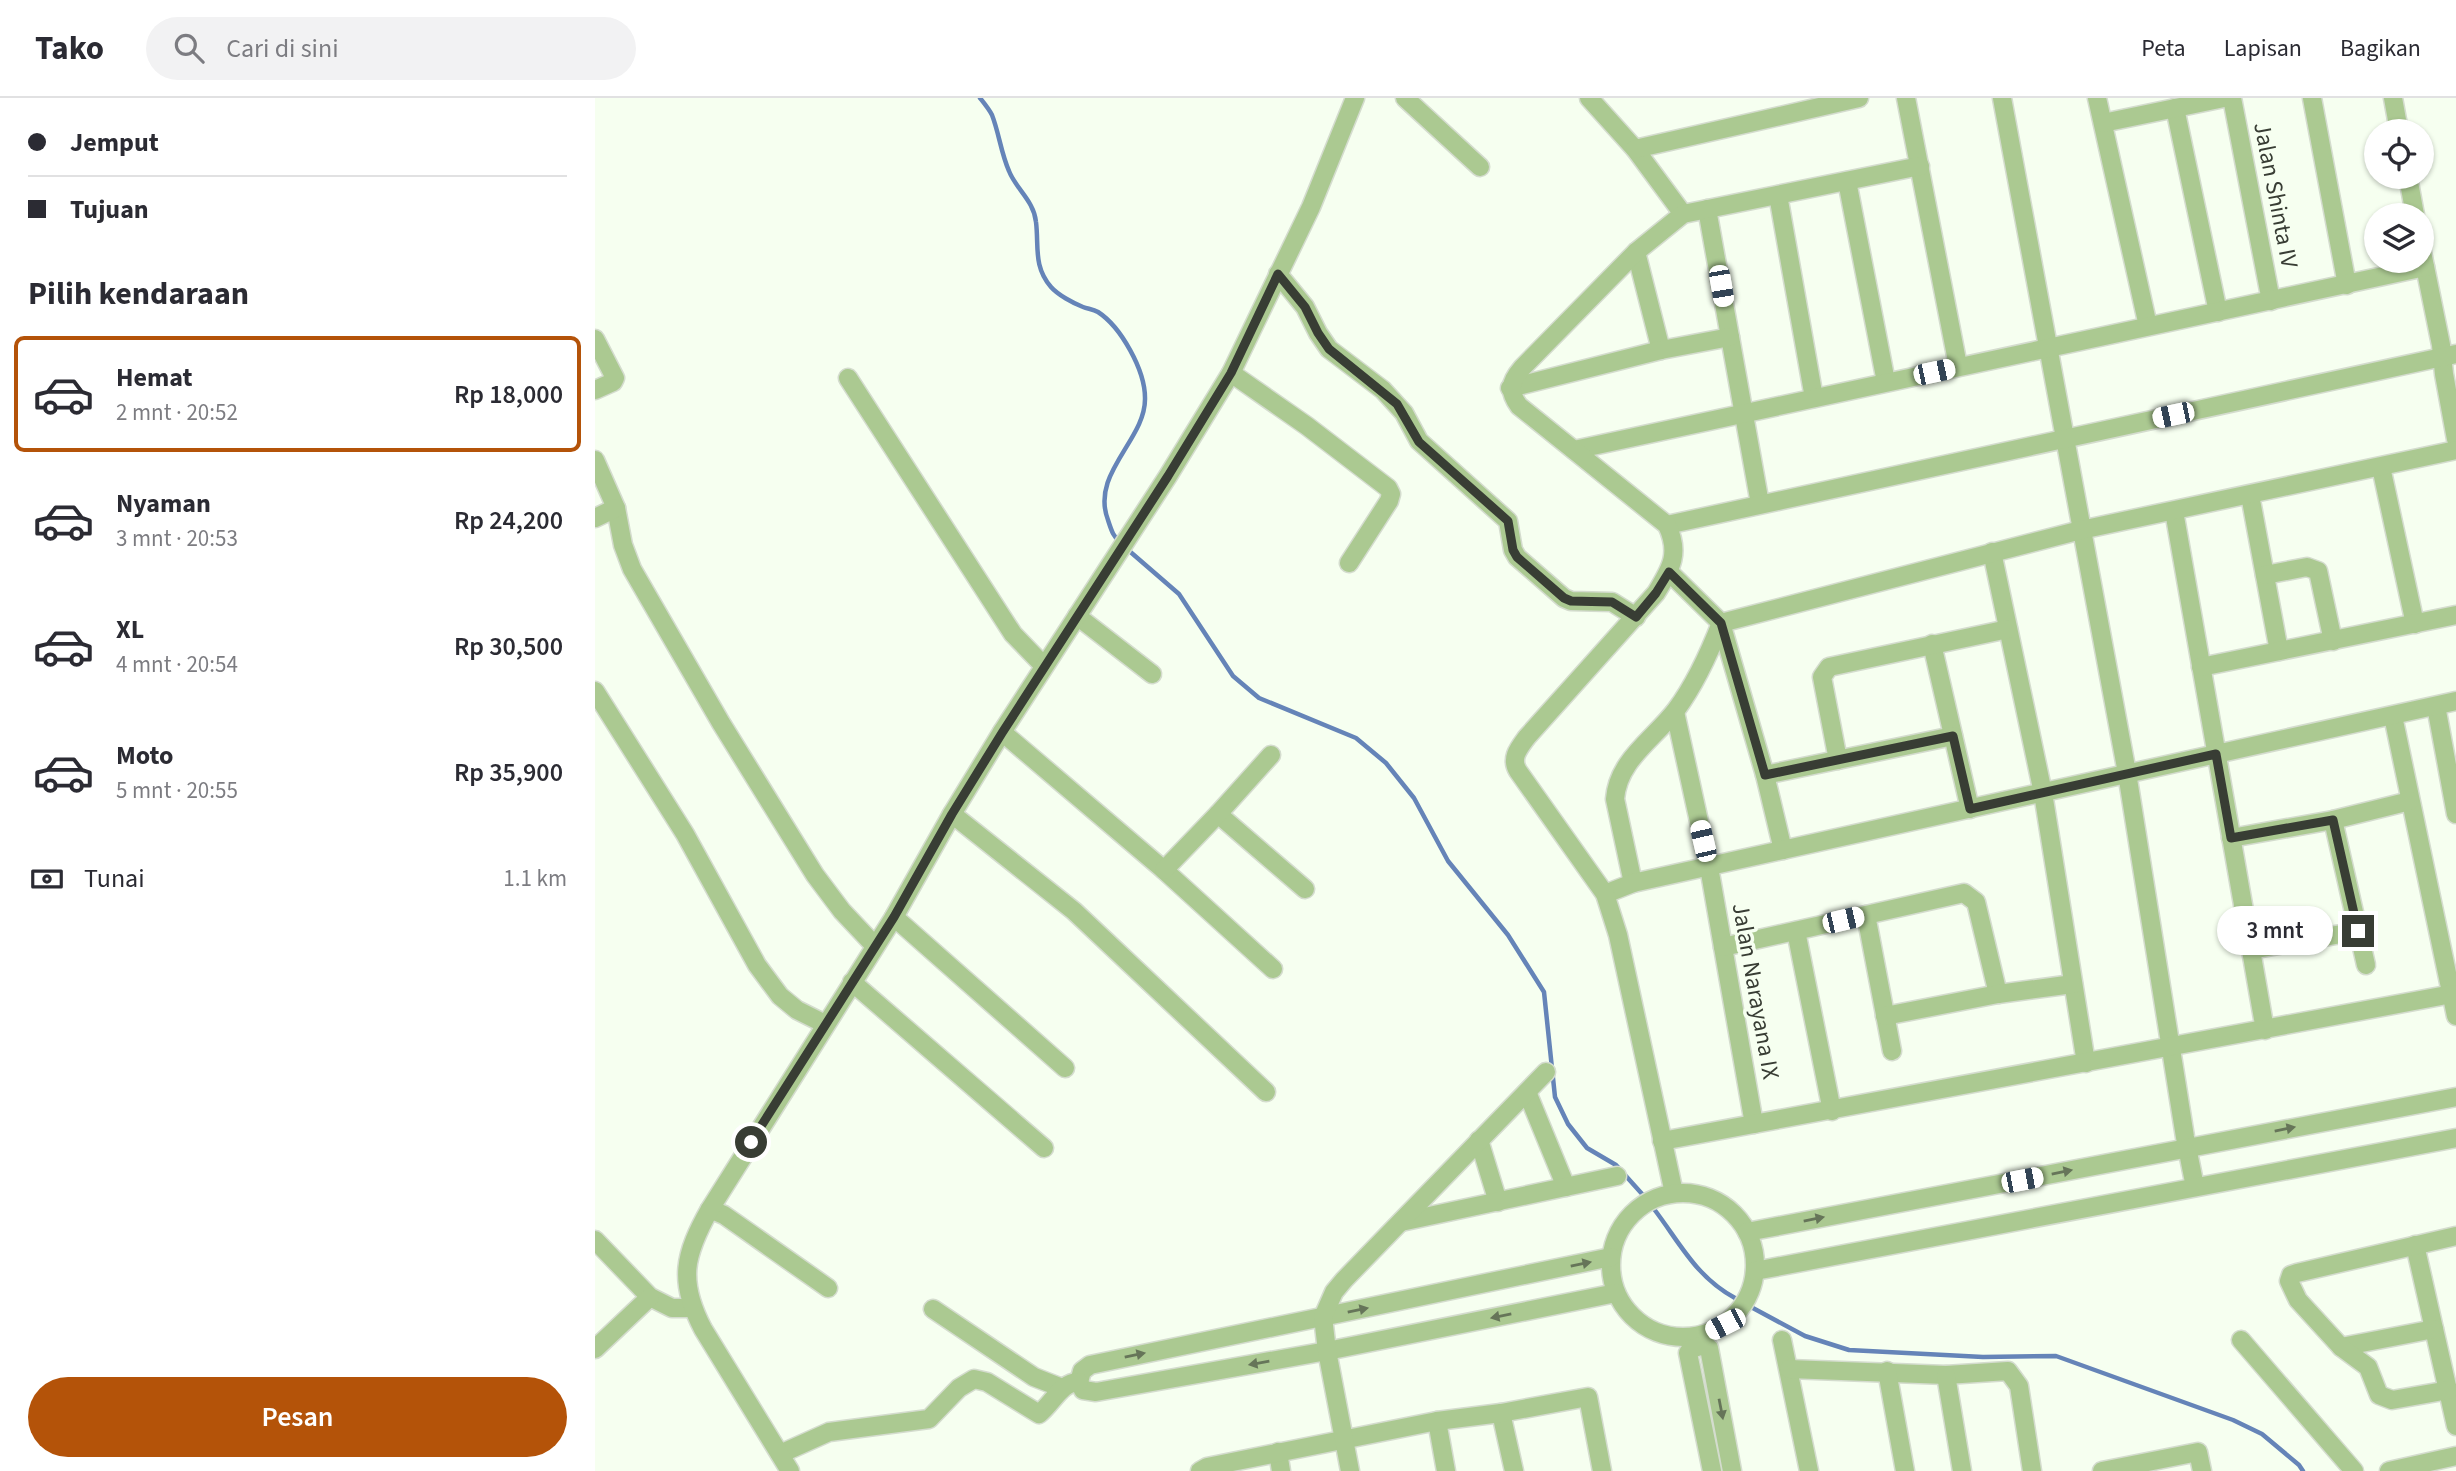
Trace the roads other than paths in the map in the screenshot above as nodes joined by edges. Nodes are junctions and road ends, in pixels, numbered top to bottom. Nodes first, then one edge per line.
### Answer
1 (1355, 98) edge
2 (1405, 98) edge
3 (1589, 98) edge
4 (1859, 98) edge
5 (1906, 98) edge
6 (2002, 98) edge
7 (2097, 98) edge
8 (2224, 98) edge
9 (2232, 98) edge
10 (2312, 98) edge
11 (2393, 98) edge
12 (2175, 108) junction
13 (2397, 119) edge
14 (2103, 123) junction
15 (1635, 149) junction
16 (1920, 166) junction
17 (1480, 167) dead end
18 (1847, 181) junction
19 (1777, 195) junction
20 (1707, 209) junction
21 (1683, 214) junction
22 (1636, 252) junction
23 (2383, 273) edge
24 (2427, 273) edge
25 (1278, 274) junction
26 (2347, 285) junction
27 (2271, 301) junction
28 (2218, 312) junction
29 (2148, 326) junction
30 (1730, 337) junction
31 (595, 339) edge
32 (2049, 347) junction
33 (1661, 350) junction
34 (2449, 355) edge
35 (1958, 366) junction
36 (1231, 373) junction
37 (848, 378) dead end
38 (1886, 382) junction
39 (1510, 388) junction
40 (595, 390) edge
41 (1814, 398) junction
42 (1744, 413) junction
43 (2065, 438) junction
44 (2456, 439) edge
45 (1574, 450) junction
46 (2456, 450) edge
47 (595, 460) edge
48 (2381, 467) junction
49 (2249, 495) junction
50 (1760, 504) junction
51 (616, 508) junction
52 (2174, 511) junction
53 (595, 518) edge
54 (1667, 524) junction
55 (2081, 530) junction
56 (1992, 552) junction
57 (1349, 563) dead end
58 (1669, 572) junction
59 (2265, 575) junction
60 (2456, 615) edge
61 (1077, 616) junction
62 (1636, 617) junction
63 (1721, 623) junction
64 (2415, 624) junction
65 (2008, 629) junction
66 (2333, 641) junction
67 (1932, 644) junction
68 (2279, 651) junction
69 (1044, 666) junction
70 (2201, 667) junction
71 (1152, 674) dead end
72 (595, 691) edge
73 (2456, 701) edge
74 (2435, 706) junction
75 (1675, 712) junction
76 (2393, 716) junction
77 (1002, 733) junction
78 (1953, 736) junction
79 (2216, 754) junction
80 (1271, 755) dead end
81 (1839, 760) junction
82 (2127, 773) junction
83 (1765, 775) junction
84 (2043, 793) junction
85 (2410, 801) junction
86 (1970, 809) junction
87 (952, 814) junction
88 (1218, 814) junction
89 (2456, 814) edge
90 (2333, 820) junction
91 (2231, 838) junction
92 (1783, 850) junction
93 (1709, 867) junction
94 (1164, 870) junction
95 (1633, 883) junction
96 (1305, 888) dead end
97 (1605, 894) junction
98 (1866, 915) junction
99 (894, 917) junction
100 (1796, 931) junction
101 (2358, 931) junction
102 (875, 946) junction
103 (1723, 947) junction
104 (2251, 950) junction
105 (2365, 965) dead end
106 (1273, 969) dead end
107 (852, 982) junction
108 (2073, 984) junction
109 (1998, 994) junction
110 (2452, 994) junction
111 (1885, 1016) junction
112 (2456, 1016) edge
113 (825, 1024) junction
114 (2265, 1031) junction
115 (2171, 1048) junction
116 (1892, 1051) dead end
117 (2086, 1063) junction
118 (1065, 1068) dead end
119 (1546, 1072) dead end
120 (1266, 1091) dead end
121 (1527, 1092) junction
122 (2456, 1097) edge
123 (1832, 1111) junction
124 (1754, 1124) junction
125 (2456, 1138) edge
126 (1479, 1140) junction
127 (1662, 1141) junction
128 (1044, 1147) dead end
129 (2187, 1148) junction
130 (1617, 1176) dead end
131 (1566, 1187) junction
132 (2195, 1187) junction
133 (1674, 1193) junction
134 (1498, 1202) junction
135 (710, 1209) junction
136 (1401, 1222) junction
137 (1747, 1232) junction
138 (2456, 1236) edge
139 (596, 1242) edge
140 (2415, 1245) junction
141 (1611, 1257) junction
142 (1755, 1271) junction
143 (828, 1288) dead end
144 (1616, 1293) junction
145 (650, 1297) junction
146 (692, 1308) junction
147 (933, 1309) dead end
148 (1323, 1317) junction
149 (2434, 1329) junction
150 (1782, 1340) dead end
151 (2241, 1340) dead end
152 (2341, 1347) junction
153 (595, 1349) edge
154 (1327, 1351) junction
155 (1789, 1369) junction
156 (1887, 1371) junction
157 (1945, 1375) junction
158 (1071, 1385) junction
159 (2449, 1390) junction
160 (1501, 1413) junction
161 (1437, 1421) junction
162 (2456, 1426) edge
163 (1343, 1438) junction
164 (1278, 1452) junction
165 (780, 1454) junction
166 (2456, 1456) edge
167 (1205, 1470) edge
168 (790, 1471) edge
169 (1281, 1471) edge
170 (1350, 1471) edge
171 (1446, 1471) edge
172 (1514, 1471) edge
173 (1602, 1471) edge
174 (1712, 1471) edge
175 (1732, 1471) edge
176 (1808, 1471) edge
177 (1905, 1471) edge
178 (1962, 1471) edge
179 (2032, 1471) edge
180 (2102, 1471) edge
181 (2202, 1471) edge
182 (2354, 1471) edge
183 (2389, 1471) edge

1 - 25 street
2 - 17 street
3 - 15 street
4 - 15 street
5 - 16 street
6 - 32 street
7 - 14 street
8 - 12 street
9 - 27 street, Jalan Shinta IV
10 - 26 street
11 - 13 street
12 - 14 street
12 - 28 street
14 - 29 street
15 - 21 street
16 - 18 street
16 - 35 street
18 - 19 street
18 - 38 street
19 - 20 street
19 - 41 street
20 - 21 street
20 - 30 street
21 - 22 street
22 - 33 street
22 - 39 street
23 - 26 street
24 - 34 street
25 - 36 street
25 - 62 street
26 - 27 street
27 - 28 street
28 - 29 street
29 - 32 street
30 - 33 street
30 - 42 street
31 - 40 street
32 - 35 street
32 - 43 street
33 - 39 street
34 - 43 street
34 - 44 street
35 - 38 street
36 - 57 street
36 - 61 street
37 - 69 street
38 - 41 street
39 - 45 street
41 - 42 street
42 - 45 street
42 - 50 street
43 - 50 street
43 - 55 street
45 - 54 street
46 - 48 street
47 - 51 street
48 - 49 street
48 - 64 street
49 - 52 street
49 - 59 street
50 - 54 street
51 - 53 street
51 - 102 street
52 - 55 street
52 - 70 street
54 - 58 street
55 - 56 street
55 - 82 street
56 - 63 street
56 - 65 street
58 - 62 street
58 - 63 street
59 - 66 street
59 - 68 street
60 - 64 street
61 - 69 street
61 - 71 street
62 - 97 street
63 - 75 street
63 - 83 street
64 - 66 street
65 - 67 street
65 - 84 street
66 - 68 street
67 - 78 street
67 - 81 street
68 - 70 street
69 - 77 street
70 - 79 street
72 - 113 street
73 - 74 street
74 - 76 street
74 - 89 street
75 - 93 street, Jalan Narayana IX
75 - 95 street
76 - 79 street
76 - 85 street
77 - 87 street
77 - 94 street
78 - 81 street
78 - 86 street
79 - 82 street
79 - 91 street
80 - 88 street
81 - 83 street
82 - 84 street
82 - 115 street
83 - 92 street
84 - 86 street
84 - 108 street
85 - 90 street
85 - 110 street
86 - 92 street
87 - 99 street
87 - 120 street
88 - 94 street
88 - 96 street
90 - 91 street
90 - 101 street
91 - 104 street
92 - 93 street
93 - 95 street
93 - 103 street, Jalan Narayana IX
94 - 106 street
95 - 97 street
97 - 127 street
98 - 100 street
98 - 109 street
98 - 111 street
99 - 102 street
99 - 118 street
100 - 103 street
100 - 123 street
101 - 104 street
101 - 105 street
102 - 107 street
103 - 124 street, Jalan Narayana IX
104 - 114 street
107 - 113 street
107 - 128 street
108 - 109 street
108 - 117 street
109 - 111 street
110 - 112 street
110 - 114 street
111 - 116 street
113 - 135 street
114 - 115 street
115 - 117 street
115 - 129 street
117 - 123 street
119 - 121 street
121 - 126 street
121 - 131 street
129 -> 122 street
123 - 124 street
124 - 127 street
125 - 132 street
126 - 134 street
126 - 136 street
127 - 133 street
129 - 132 street
137 -> 129 street
130 - 131 street
131 - 134 street
132 - 142 street
133 - 137 street
133 - 141 street
134 - 136 street
135 - 143 street
135 - 146 street
136 - 148 street
137 - 142 street
138 - 140 street
139 - 145 street
140 - 149 street
140 - 152 street
141 - 144 street
148 -> 141 street
142 - 144 street
144 -> 154 street
145 - 146 street
145 - 153 street
146 - 165 street
147 - 158 street
148 - 154 street
158 -> 148 street
149 - 152 street
149 - 159 street
150 - 155 street
151 - 182 street
152 - 159 street
154 -> 158 street
154 - 163 street
155 - 156 street
155 - 176 street
156 - 157 street
156 - 177 street
157 - 178 street
157 - 179 street
158 - 165 street
159 - 162 street
160 - 161 street
160 - 172 street
160 - 173 street
161 - 163 street
161 - 171 street
163 - 164 street
163 - 170 street
164 - 167 street
164 - 169 street
165 - 168 street
166 - 183 street
174 -> 175 street
180 - 181 street

